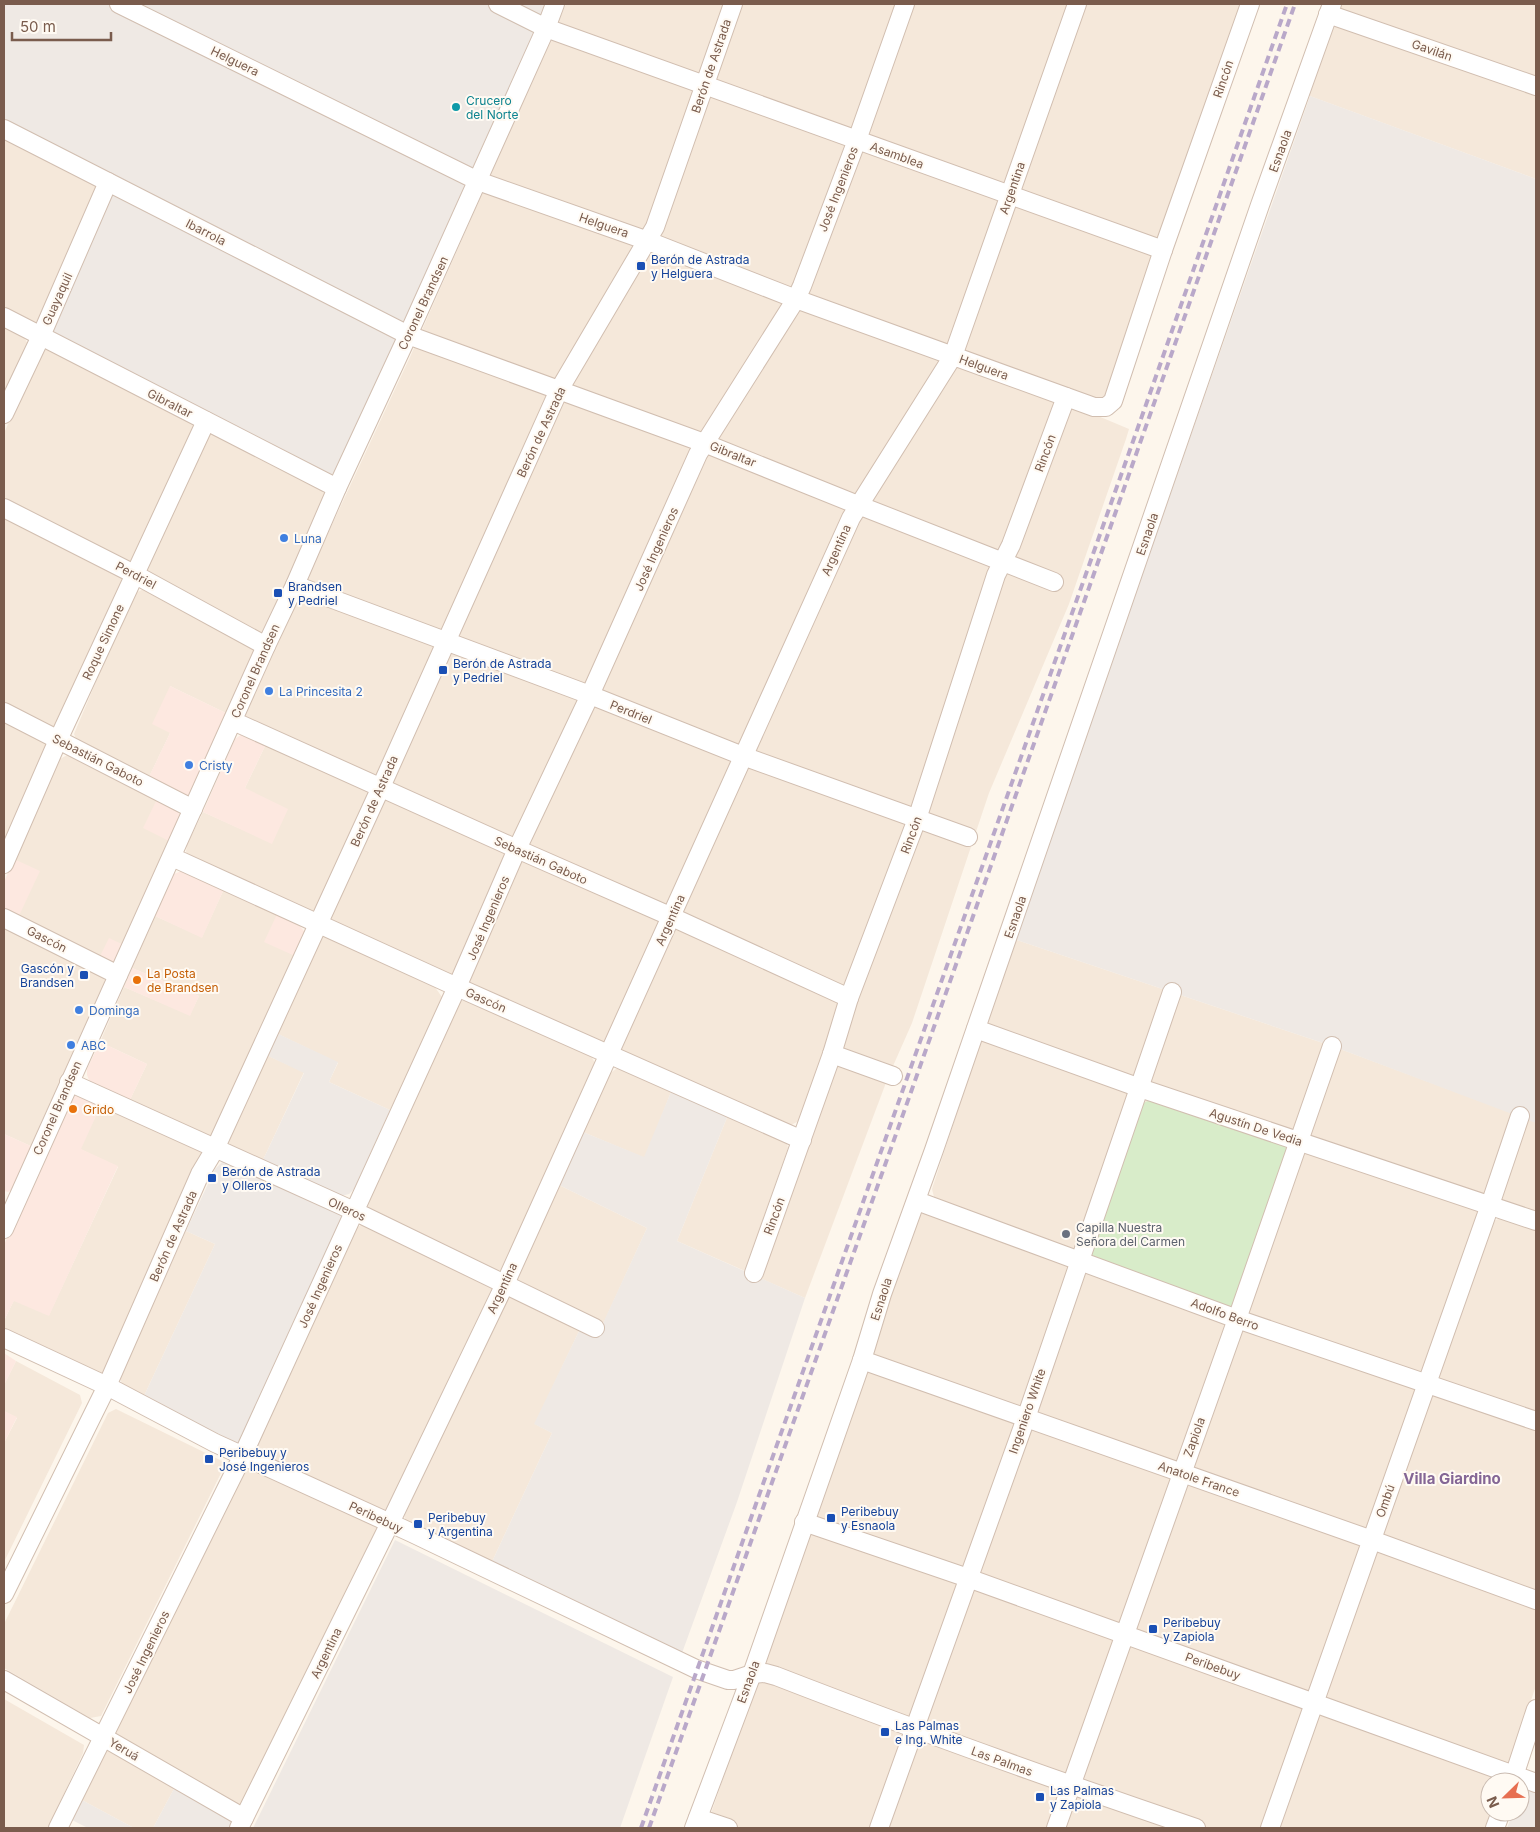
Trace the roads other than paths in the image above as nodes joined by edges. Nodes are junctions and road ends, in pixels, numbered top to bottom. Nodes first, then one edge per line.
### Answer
1 (119, 4) edge
2 (498, 4) edge
3 (555, 4) edge
4 (733, 4) edge
5 (905, 4) edge
6 (1077, 4) edge
7 (1250, 4) edge
8 (1330, 9) edge
9 (546, 28) junction
10 (704, 84) junction
11 (1536, 86) edge
12 (4, 129) edge
13 (857, 140) junction
14 (478, 181) junction
15 (108, 182) junction
16 (1009, 196) junction
17 (648, 241) junction
18 (1163, 250) junction
19 (796, 299) junction
20 (4, 317) edge
21 (408, 335) junction
22 (41, 336) junction
23 (953, 356) junction
24 (559, 390) junction
25 (1066, 397) junction
26 (1106, 407) joint
27 (4, 414) edge
28 (206, 422) junction
29 (704, 443) junction
30 (337, 488) junction
31 (858, 506) junction
32 (4, 508) edge
33 (1004, 561) junction
34 (134, 574) junction
35 (1054, 582) dead end
36 (295, 585) junction
37 (446, 641) junction
38 (266, 646) junction
39 (590, 695) junction
40 (4, 712) edge
41 (233, 721) junction
42 (58, 740) junction
43 (743, 756) junction
44 (381, 787) junction
45 (192, 809) junction
46 (917, 819) junction
47 (968, 837) dead end
48 (517, 850) junction
49 (172, 857) junction
50 (4, 864) edge
51 (672, 917) junction
52 (4, 918) edge
53 (318, 924) junction
54 (118, 975) junction
55 (457, 987) junction
56 (1172, 992) dead end
57 (849, 998) junction
58 (976, 1029) junction
59 (1332, 1046) dead end
60 (832, 1054) junction
61 (608, 1055) junction
62 (893, 1076) dead end
63 (69, 1082) junction
64 (1140, 1088) junction
65 (1520, 1116) dead end
66 (802, 1140) junction
67 (1299, 1141) junction
68 (215, 1149) junction
69 (917, 1200) junction
70 (9, 1201) edge
71 (1490, 1205) junction
72 (354, 1211) junction
73 (1536, 1221) edge
74 (4, 1229) edge
75 (1080, 1261) junction
76 (754, 1273) dead end
77 (505, 1284) junction
78 (1238, 1318) junction
79 (595, 1328) dead end
80 (4, 1338) edge
81 (862, 1360) junction
82 (1426, 1384) junction
83 (107, 1386) junction
84 (1026, 1418) junction
85 (1536, 1421) edge
86 (243, 1456) junction
87 (1182, 1473) junction
88 (804, 1522) junction
89 (390, 1523) junction
90 (1372, 1540) junction
91 (968, 1578) junction
92 (4, 1594) edge
93 (1536, 1600) edge
94 (1125, 1636) junction
95 (752, 1674) junction
96 (4, 1680) edge
97 (1313, 1702) junction
98 (1536, 1709) edge
99 (914, 1728) junction
100 (104, 1737) junction
101 (1495, 1772) edge
102 (1515, 1772) edge
103 (1071, 1786) junction
104 (241, 1823) edge
105 (696, 1823) edge
106 (58, 1828) edge
107 (728, 1828) edge
108 (879, 1828) edge
109 (1056, 1828) edge
110 (1196, 1828) edge
111 (1270, 1828) edge

1 - 14 street, Helguera
2 - 9 street, Asamblea
3 - 9 street, Coronel Brandsen
4 - 10 street, Berón de Astrada
5 - 13 street, José Ingenieros
6 - 16 street, Argentina
7 - 18 street, Rincón
8 - 11 street, Gavilán
8 - 58 street, Esnaola
9 - 10 street, Asamblea
9 - 14 street, Coronel Brandsen
10 - 13 street, Asamblea
10 - 17 street, Berón de Astrada
12 - 15 street, Ibarrola
13 - 16 street, Asamblea
13 - 19 street, José Ingenieros
14 - 17 street, Helguera
14 - 21 street, Coronel Brandsen
15 - 21 street, Ibarrola
15 - 22 street, Guayaquil
16 - 18 street, Asamblea
16 - 23 street, Argentina
17 - 19 street, Helguera
17 - 24 street, Berón de Astrada
18 - 26 street, Rincón
19 - 23 street, Helguera
19 - 29 street, José Ingenieros
20 - 22 street, Gibraltar
21 - 24 street, Gibraltar
21 - 30 street, Coronel Brandsen
22 - 27 street, Guayaquil
22 - 28 street, Gibraltar
23 - 25 street, Helguera
23 - 31 street, Argentina
24 - 29 street, Gibraltar
24 - 37 street, Berón de Astrada
25 - 26 street, Helguera
25 - 33 street, Rincón
28 - 30 street, Gibraltar
28 - 34 street, Roque Simone
29 - 31 street, Gibraltar
29 - 39 street, José Ingenieros
30 - 36 street, Coronel Brandsen
31 - 33 street, Gibraltar
31 - 43 street, Argentina
32 - 34 street, Perdriel
33 - 35 street, Gibraltar
33 - 46 street, Rincón
34 - 38 street, Perdriel
34 - 42 street, Roque Simone
36 - 37 street, Perdriel
36 - 38 street, Coronel Brandsen
37 - 39 street, Perdriel
37 - 44 street, Berón de Astrada
38 - 41 street, Coronel Brandsen
39 - 43 street, Perdriel
39 - 48 street, José Ingenieros
40 - 42 street, Sebastián Gaboto
41 - 44 street, Sebastián Gaboto
41 - 45 street, Coronel Brandsen
42 - 45 street, Sebastián Gaboto
42 - 50 street, Roque Simone
43 - 46 street, Perdriel
43 - 51 street, Argentina
44 - 48 street, Sebastián Gaboto
44 - 53 street, Berón de Astrada
45 - 49 street, Coronel Brandsen
46 - 47 street, Perdriel
46 - 57 street, Rincón
48 - 51 street, Sebastián Gaboto
48 - 55 street, José Ingenieros
49 - 53 street, Gascón
49 - 54 street, Coronel Brandsen
51 - 57 street, Sebastián Gaboto
51 - 61 street, Argentina
52 - 54 street, Gascón
53 - 55 street, Gascón
53 - 68 street, Berón de Astrada
54 - 63 street, Coronel Brandsen
55 - 61 street, Gascón
55 - 72 street, José Ingenieros
56 - 64 street, Ingeniero White
57 - 60 street, Rincón
58 - 64 street, Agustín De Vedia
58 - 69 street, Esnaola
59 - 67 street, Zapiola
60 - 62 street
60 - 66 street, Rincón
61 - 66 street, Gascón
61 - 77 street, Argentina
63 - 68 street, Olleros
63 - 70 street, Coronel Brandsen
64 - 67 street, Agustín De Vedia
64 - 75 street, Ingeniero White
65 - 71 street, Ombú
66 - 76 street, Rincón
67 - 71 street, Agustín De Vedia
67 - 78 street, Zapiola
68 - 72 street, Olleros
68 - 83 street, Berón de Astrada
69 - 75 street, Adolfo Berro
69 - 81 street, Esnaola
70 - 74 street, Coronel Brandsen
71 - 73 street, Agustín De Vedia
71 - 82 street, Ombú
72 - 77 street, Olleros
72 - 86 street, José Ingenieros
75 - 78 street, Adolfo Berro
75 - 84 street, Ingeniero White
77 - 79 street, Olleros
77 - 89 street, Argentina
78 - 82 street, Adolfo Berro
78 - 87 street, Zapiola
80 - 83 street, Peribebuy
81 - 84 street, Anatole France
81 - 88 street, Esnaola
82 - 85 street, Adolfo Berro
82 - 90 street, Ombú
83 - 86 street, Peribebuy
83 - 92 street, Berón de Astrada
84 - 87 street, Anatole France
84 - 91 street, Ingeniero White
86 - 89 street, Peribebuy
86 - 100 street, José Ingenieros
87 - 90 street, Anatole France
87 - 94 street, Zapiola
88 - 91 street, Peribebuy
88 - 95 street, Esnaola
89 - 95 street, Peribebuy
89 - 104 street, Argentina
90 - 93 street, Anatole France
90 - 97 street, Ombú
91 - 94 street, Peribebuy
91 - 99 street, Ingeniero White
94 - 97 street, Peribebuy
94 - 103 street, Zapiola
95 - 99 street, Las Palmas
95 - 105 street, Esnaola
96 - 100 street, Yeruá
97 - 101 street, Peribebuy
97 - 111 street, Ombú
98 - 102 street
99 - 103 street, Las Palmas
99 - 108 street, Ingeniero White
100 - 104 street, Yeruá
100 - 106 street, José Ingenieros
103 - 109 street, Zapiola
103 - 110 street, Las Palmas
105 - 107 street

